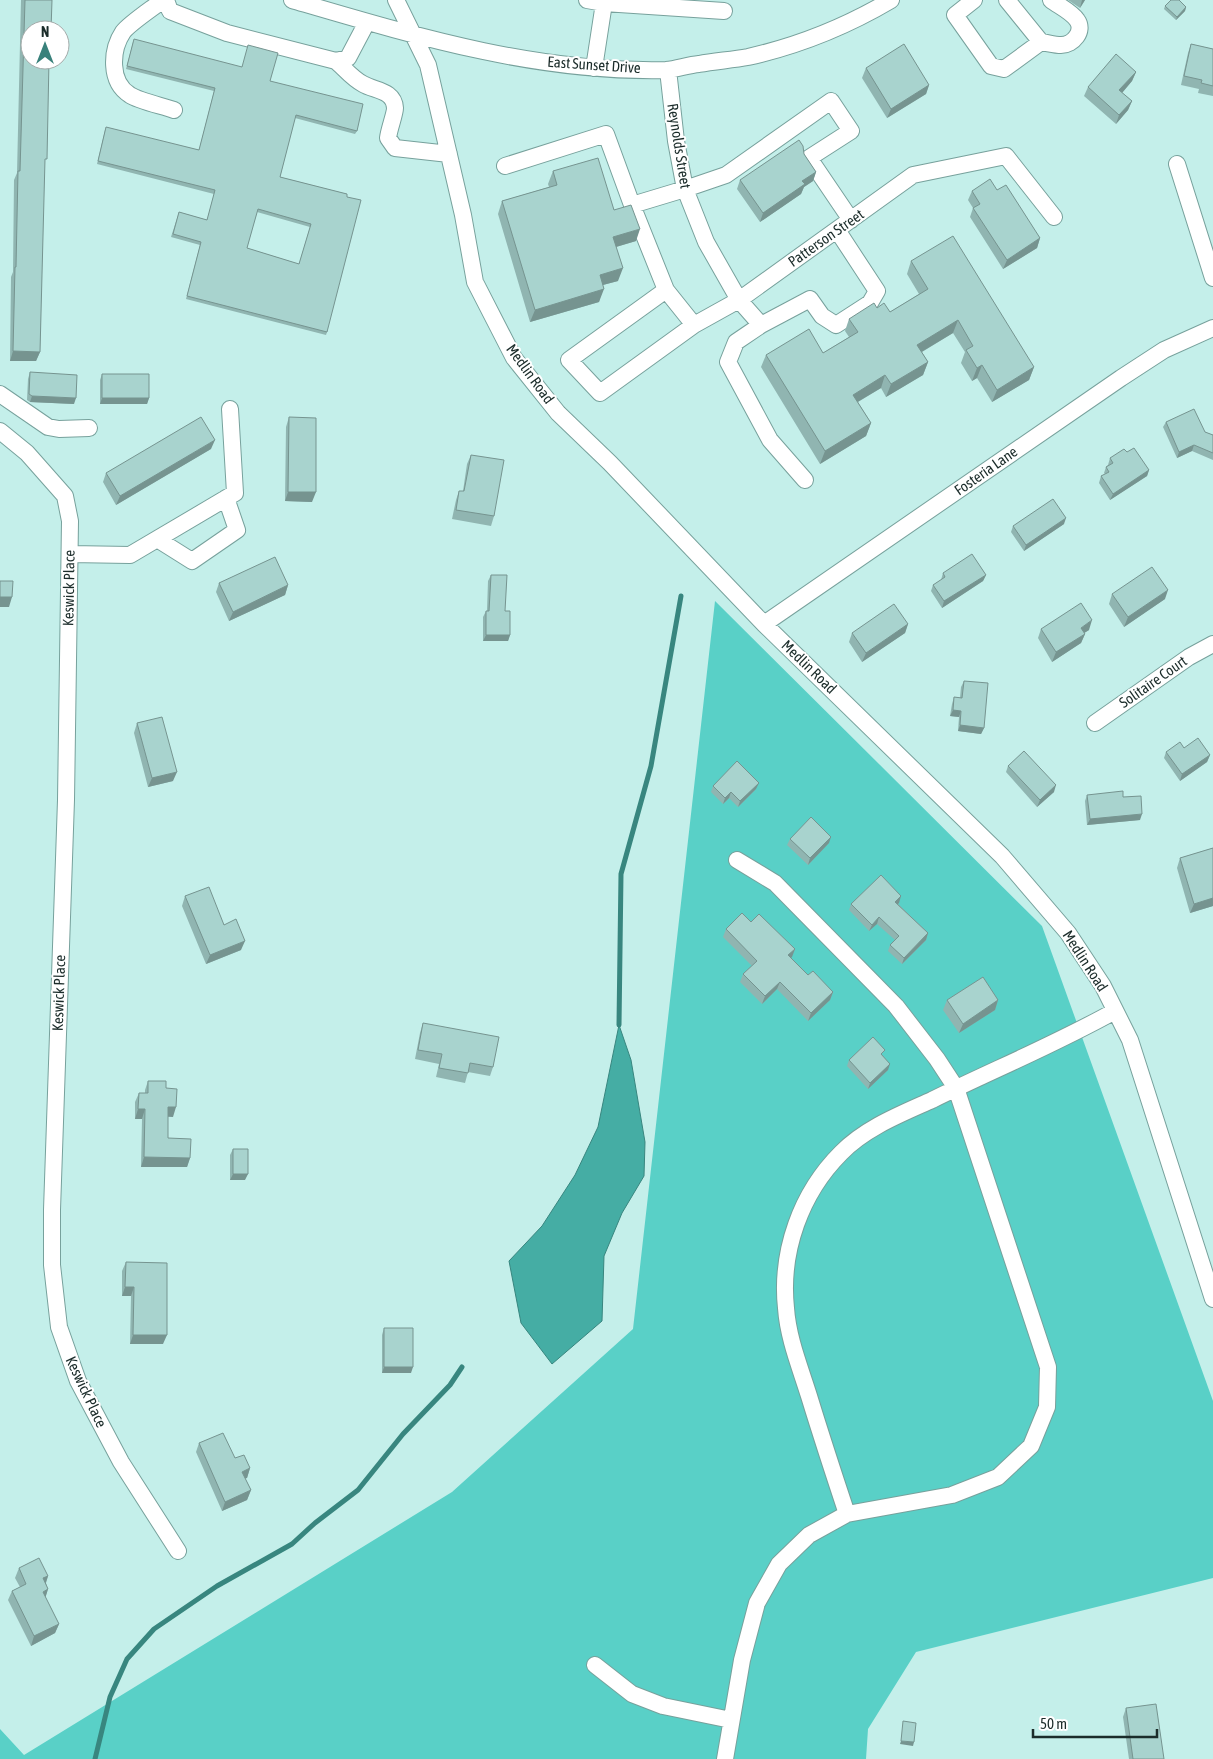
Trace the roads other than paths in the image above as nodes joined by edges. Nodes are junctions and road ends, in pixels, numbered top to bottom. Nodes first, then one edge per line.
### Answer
1 (164, 0) edge
2 (292, 0) edge
3 (396, 0) edge
4 (588, 0) edge
5 (891, 0) edge
6 (974, 0) edge
7 (1007, 0) edge
8 (1051, 0) edge
9 (604, 3) junction
10 (342, 7) edge
11 (724, 11) dead end
12 (367, 22) junction
13 (413, 36) junction
14 (1041, 42) junction
15 (336, 61) junction
16 (594, 68) junction
17 (668, 70) junction
18 (174, 110) dead end
19 (449, 154) junction
20 (1177, 164) dead end
21 (506, 166) dead end
22 (685, 189) junction
23 (632, 205) junction
24 (1054, 217) dead end
25 (851, 220) junction
26 (837, 230) junction
27 (1213, 278) edge
28 (666, 290) junction
29 (739, 300) junction
30 (694, 325) junction
31 (761, 325) junction
32 (1213, 328) edge
33 (0, 394) edge
34 (230, 409) dead end
35 (89, 428) dead end
36 (0, 431) edge
37 (805, 480) dead end
38 (226, 498) junction
39 (157, 539) junction
40 (70, 554) junction
41 (764, 624) junction
42 (1213, 644) edge
43 (1095, 723) dead end
44 (737, 860) dead end
45 (1115, 1011) junction
46 (956, 1088) junction
47 (1213, 1299) edge
48 (847, 1514) junction
49 (178, 1551) dead end
50 (595, 1665) dead end
51 (731, 1720) junction
52 (725, 1759) edge

1 - 15 street
1 - 18 street
2 - 10 street, East Sunset Drive
3 - 13 street, Medlin Road
4 - 9 street
5 - 17 street, East Sunset Drive
6 - 14 street
7 - 14 street
8 - 14 street
9 - 11 street
9 - 16 street
10 - 12 street, East Sunset Drive
12 - 13 street, East Sunset Drive
12 - 15 street
13 - 16 street, East Sunset Drive
13 - 19 street, Medlin Road
15 - 19 street
16 - 17 street, East Sunset Drive
17 - 22 street, Reynolds Street
19 - 41 street, Medlin Road
20 - 27 street
21 - 23 street
22 - 23 street
22 - 25 street
22 - 29 street, Reynolds Street
23 - 28 street
24 - 25 street, Patterson Street
25 - 26 street, Patterson Street
26 - 29 street, Patterson Street
26 - 31 street
28 - 30 street
28 - 30 street, Patterson Street
29 - 30 street, Patterson Street
29 - 31 street, Reynolds Street
31 - 37 street
32 - 41 street, Fosteria Lane
33 - 35 street
34 - 38 street
36 - 40 street, Keswick Place
38 - 39 street
38 - 39 street
39 - 40 street
40 - 49 street, Keswick Place
41 - 45 street, Medlin Road
42 - 43 street, Solitaire Court
44 - 46 street
45 - 46 street
45 - 47 street, Medlin Road
46 - 48 street
46 - 48 street
48 - 51 street
50 - 51 street
51 - 52 street

